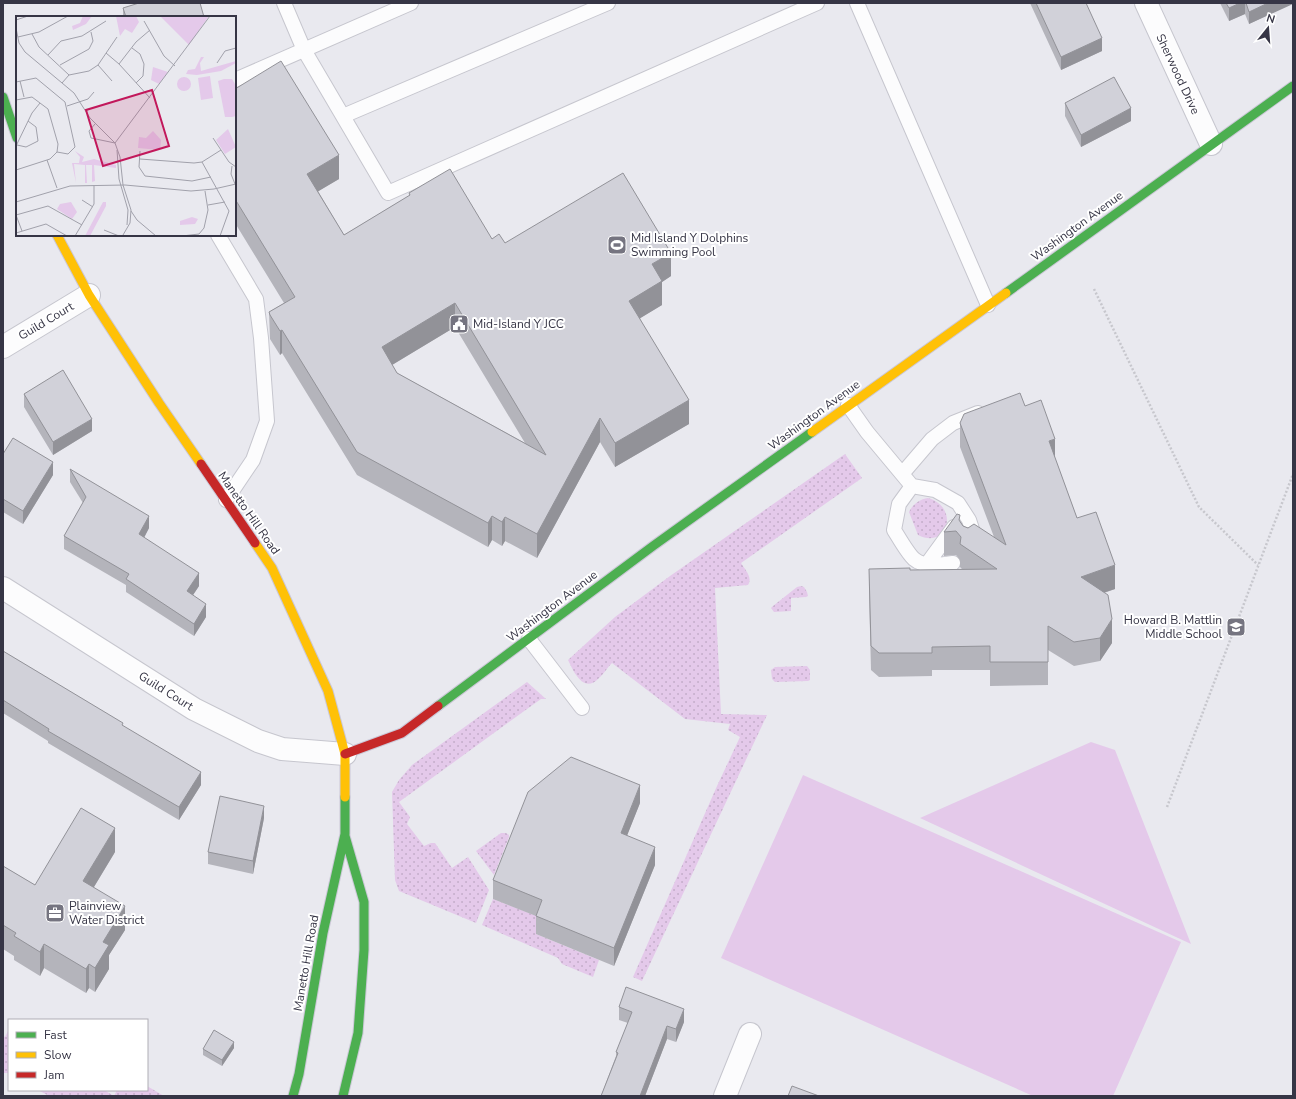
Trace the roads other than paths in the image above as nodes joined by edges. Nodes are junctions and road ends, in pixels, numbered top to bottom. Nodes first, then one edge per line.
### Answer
1 (284, 3) edge
2 (412, 3) edge
3 (608, 3) edge
4 (817, 3) edge
5 (856, 3) edge
6 (1146, 3) edge
7 (304, 50) junction
8 (236, 80) edge
9 (1293, 86) edge
10 (3, 96) edge
11 (343, 116) junction
12 (16, 135) edge
13 (1211, 144) junction
14 (58, 236) edge
15 (219, 236) edge
16 (89, 295) junction
17 (988, 305) junction
18 (3, 347) edge
19 (848, 405) junction
20 (989, 409) edge
21 (902, 474) junction
22 (912, 486) junction
23 (226, 500) junction
24 (968, 520) junction
25 (966, 544) edge
26 (953, 563) dead end
27 (927, 564) junction
28 (3, 588) edge
29 (529, 638) junction
30 (582, 708) dead end
31 (345, 754) junction
32 (345, 834) junction
33 (750, 1034) dead end
34 (293, 1096) edge
35 (343, 1096) edge
36 (725, 1096) edge

1 - 7 lane
2 - 7 lane
3 - 11 lane
4 - 11 lane
5 - 17 lane
6 - 13 street, Sherwood Drive
7 - 8 lane
7 - 11 lane
9 - 13 main road, Washington Avenue
10 - 12 main road
13 - 17 main road, Washington Avenue
14 - 16 main road, Manetto Hill Road
15 - 23 lane
16 - 18 street, Guild Court
16 - 23 main road, Manetto Hill Road
17 - 19 main road, Washington Avenue
19 - 21 lane
19 - 29 main road, Washington Avenue
20 - 21 lane
21 - 22 lane
22 - 24 lane
22 - 27 lane
23 - 31 main road, Manetto Hill Road
24 - 25 lane
24 - 27 lane
26 - 27 lane
28 - 31 street, Guild Court
29 - 30 lane
29 - 31 main road, Washington Avenue
31 - 32 main road, Manetto Hill Road
32 - 34 main road, Manetto Hill Road
32 - 35 main road, Manetto Hill Road
33 - 36 street

